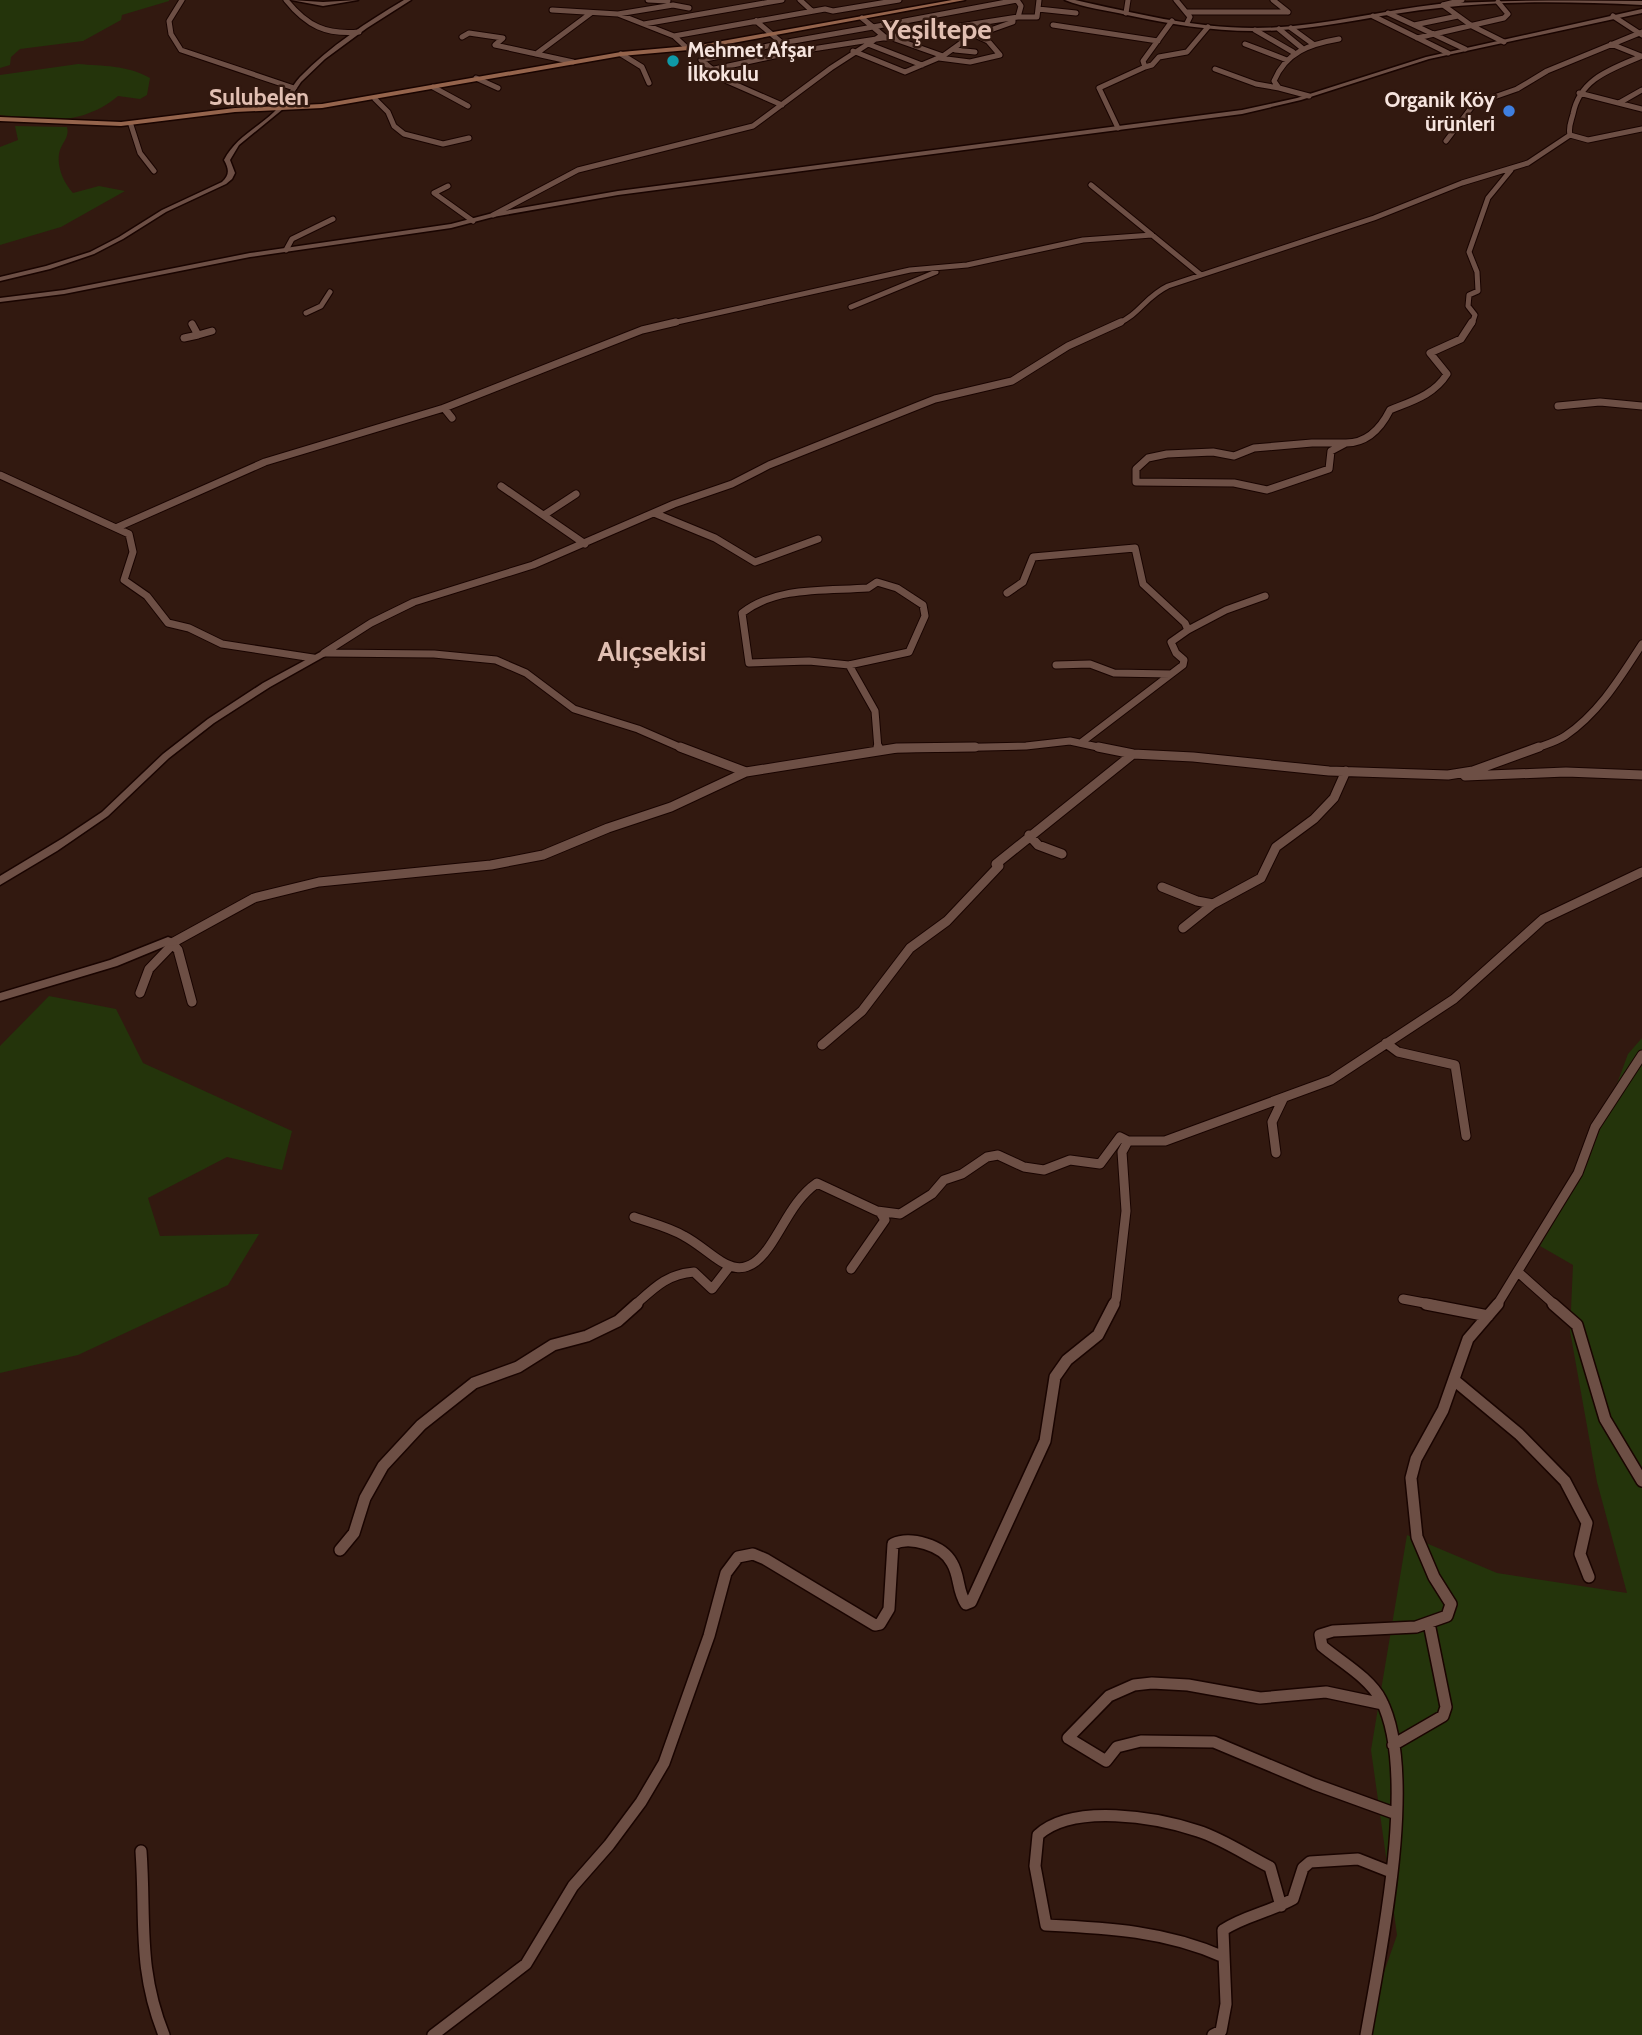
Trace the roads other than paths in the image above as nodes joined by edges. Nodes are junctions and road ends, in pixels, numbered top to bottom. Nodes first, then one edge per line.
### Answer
1 (182, 0) edge
2 (286, 0) edge
3 (297, 0) edge
4 (355, 0) edge
5 (408, 0) edge
6 (648, 0) edge
7 (676, 0) edge
8 (782, 0) edge
9 (800, 0) edge
10 (899, 0) edge
11 (959, 0) edge
12 (1017, 0) edge
13 (1039, 0) edge
14 (1068, 0) edge
15 (1128, 0) edge
16 (1177, 0) edge
17 (1273, 0) edge
18 (1462, 0) edge
19 (1565, 0) edge
20 (1498, 2) junction
21 (1082, 3) junction
22 (1642, 3) edge
23 (1443, 5) junction
24 (689, 8) dead end
25 (1038, 9) junction
26 (552, 10) dead end
27 (968, 10) junction
28 (812, 11) junction
29 (834, 11) junction
30 (1642, 11) edge
31 (1187, 12) junction
32 (591, 13) junction
33 (1076, 13) junction
34 (1126, 13) junction
35 (1388, 13) junction
36 (618, 14) junction
37 (704, 15) junction
38 (1373, 16) junction
39 (1458, 16) junction
40 (1613, 16) junction
41 (862, 18) junction
42 (1015, 18) junction
43 (849, 20) junction
44 (756, 21) junction
45 (1172, 21) junction
46 (1187, 23) junction
47 (645, 24) junction
48 (1053, 25) dead end
49 (1414, 25) junction
50 (1472, 26) junction
51 (873, 27) junction
52 (1067, 27) junction
53 (1208, 27) junction
54 (720, 28) junction
55 (1291, 28) junction
56 (1279, 29) junction
57 (939, 30) junction
58 (1255, 30) junction
59 (359, 32) junction
60 (1641, 33) edge
61 (771, 34) junction
62 (1433, 34) junction
63 (975, 35) junction
64 (674, 36) junction
65 (462, 37) dead end
66 (887, 37) junction
67 (1417, 38) junction
68 (876, 39) junction
69 (1339, 39) dead end
70 (965, 41) junction
71 (1158, 41) junction
72 (1504, 42) junction
73 (782, 43) junction
74 (843, 44) junction
75 (868, 44) junction
76 (1245, 44) dead end
77 (1313, 44) junction
78 (1611, 44) junction
79 (687, 48) junction
80 (1302, 48) junction
81 (1465, 49) junction
82 (955, 50) junction
83 (793, 52) junction
84 (856, 52) junction
85 (975, 52) dead end
86 (1293, 52) junction
87 (1448, 52) junction
88 (536, 54) junction
89 (621, 54) junction
90 (1641, 56) edge
91 (941, 57) junction
92 (1287, 60) junction
93 (573, 62) junction
94 (923, 65) junction
95 (1145, 67) junction
96 (1215, 69) dead end
97 (710, 70) junction
98 (476, 78) junction
99 (649, 83) dead end
100 (433, 87) junction
101 (294, 88) junction
102 (498, 88) dead end
103 (1279, 88) junction
104 (1642, 90) edge
105 (1579, 93) junction
106 (1309, 96) junction
107 (371, 99) junction
108 (1619, 103) junction
109 (468, 106) dead end
110 (782, 106) junction
111 (1642, 109) edge
112 (280, 110) junction
113 (0, 120) edge
114 (72, 124) junction
115 (131, 125) junction
116 (1118, 128) junction
117 (1642, 129) edge
118 (1570, 135) junction
119 (470, 138) dead end
120 (1447, 141) dead end
121 (1512, 169) junction
122 (154, 171) dead end
123 (1091, 185) dead end
124 (448, 186) dead end
125 (493, 215) junction
126 (333, 219) dead end
127 (473, 221) junction
128 (1152, 235) junction
129 (286, 250) junction
130 (941, 270) junction
131 (1201, 275) junction
132 (0, 279) edge
133 (330, 292) dead end
134 (0, 300) edge
135 (851, 307) dead end
136 (306, 313) dead end
137 (192, 324) dead end
138 (212, 331) dead end
139 (198, 335) junction
140 (184, 338) dead end
141 (1558, 406) dead end
142 (1642, 406) edge
143 (444, 408) junction
144 (452, 418) dead end
145 (1346, 443) junction
146 (0, 475) edge
147 (501, 486) dead end
148 (576, 494) dead end
149 (654, 513) junction
150 (544, 515) junction
151 (118, 527) junction
152 (818, 539) dead end
153 (585, 544) junction
154 (1007, 593) dead end
155 (1265, 596) dead end
156 (1188, 630) junction
157 (1642, 644) edge
158 (324, 653) junction
159 (313, 658) junction
160 (849, 665) junction
161 (1056, 665) dead end
162 (1170, 674) junction
163 (1082, 742) junction
164 (878, 750) junction
165 (1133, 754) junction
166 (1346, 771) junction
167 (746, 772) junction
168 (1448, 775) junction
169 (1642, 775) edge
170 (1029, 835) junction
171 (1062, 854) dead end
172 (1642, 872) edge
173 (0, 881) edge
174 (1162, 887) dead end
175 (1213, 904) junction
176 (1183, 928) dead end
177 (173, 944) junction
178 (140, 993) dead end
179 (0, 997) edge
180 (192, 1002) dead end
181 (1386, 1043) junction
182 (822, 1045) dead end
183 (1642, 1055) edge
184 (1283, 1099) junction
185 (1466, 1136) dead end
186 (1128, 1141) junction
187 (1276, 1153) dead end
188 (880, 1212) junction
189 (634, 1217) dead end
190 (729, 1267) junction
191 (851, 1269) dead end
192 (1518, 1272) junction
193 (1403, 1299) dead end
194 (1488, 1316) junction
195 (1454, 1380) junction
196 (1642, 1481) edge
197 (340, 1550) dead end
198 (1590, 1577) dead end
199 (1429, 1623) junction
200 (1383, 1704) junction
201 (1393, 1745) junction
202 (1394, 1813) junction
203 (141, 1851) dead end
204 (1391, 1872) junction
205 (1281, 1906) junction
206 (1224, 1957) junction
207 (164, 2035) edge
208 (433, 2035) edge
209 (1213, 2035) edge
210 (1366, 2035) edge

1 - 101 street
2 - 59 street
3 - 4 street
5 - 59 street
6 - 7 street
8 - 37 street
9 - 28 street
10 - 29 street
11 - 27 street
11 - 41 main road
12 - 27 street
12 - 42 street
13 - 25 street
14 - 21 street
15 - 34 street
16 - 31 street
17 - 31 street
18 - 23 street
19 - 20 street
19 - 22 street
20 - 23 street
20 - 50 street
21 - 33 street
21 - 34 street
23 - 35 street
23 - 39 street
24 - 36 street
25 - 33 street
25 - 42 street
26 - 32 street
27 - 51 street
28 - 29 street
28 - 44 street
29 - 43 street
30 - 40 street
31 - 46 street
32 - 36 street
32 - 88 street
33 - 52 street
34 - 45 street
35 - 38 street
35 - 49 street
36 - 47 street
37 - 47 street
37 - 54 street
38 - 55 street
38 - 67 street
39 - 49 street
39 - 50 street
40 - 60 street
40 - 72 street
41 - 43 main road
41 - 51 street
42 - 57 street
42 - 63 street
43 - 61 main road
44 - 54 street
44 - 61 street
45 - 46 street
45 - 71 street
46 - 53 street
47 - 64 street
48 - 52 street
49 - 62 street
50 - 62 street
50 - 72 street
51 - 66 street
51 - 73 street
52 - 71 street
53 - 58 street
53 - 95 street
54 - 64 street
55 - 56 street
55 - 77 street
56 - 58 street
56 - 80 street
57 - 66 street
57 - 70 street
58 - 86 street
59 - 101 street
60 - 78 street
61 - 73 street
61 - 79 main road
62 - 67 street
62 - 81 street
63 - 70 street
63 - 91 street
64 - 79 street
65 - 88 street
66 - 68 street
66 - 91 street
67 - 87 street
68 - 74 street
68 - 75 street
69 - 77 street
70 - 82 street
71 - 95 street
72 - 81 street
73 - 83 street
73 - 97 street
74 - 83 street
74 - 84 street
75 - 84 street
75 - 94 street
76 - 92 street
77 - 80 street
78 - 90 street
78 - 120 street
79 - 89 main road
80 - 86 street
81 - 87 street
82 - 85 street
82 - 91 street
83 - 97 street
84 - 94 street
84 - 110 street
86 - 92 street
87 - 106 street
88 - 93 street
89 - 93 main road
89 - 99 street
90 - 105 street
91 - 94 street
92 - 103 street
93 - 98 main road
95 - 116 street
96 - 103 street
97 - 110 street
98 - 100 main road
98 - 102 street
100 - 107 main road
100 - 109 street
101 - 112 street
103 - 106 street
104 - 108 street
105 - 108 street
105 - 118 street
106 - 116 street
107 - 112 main road
107 - 119 street
108 - 111 street
110 - 125 street
112 - 114 main road
112 - 115 main road
112 - 132 street
113 - 114 main road
114 - 115 main road
115 - 122 street
116 - 125 street
117 - 118 street
118 - 121 street
121 - 131 street
121 - 145 street
123 - 128 street
124 - 127 street
125 - 127 street
126 - 129 street
127 - 129 street
128 - 130 street
128 - 131 street
129 - 134 street
130 - 135 street
130 - 143 street
131 - 149 street
133 - 136 street
137 - 139 street
138 - 139 street
139 - 140 street
141 - 142 street
143 - 144 street
143 - 151 street
145 - 145 street
146 - 151 street
147 - 150 street
148 - 150 street
149 - 152 street
149 - 153 street
150 - 153 street
151 - 159 street
153 - 158 street
154 - 156 street
155 - 156 street
156 - 162 street
157 - 168 street
158 - 159 street
158 - 167 street
159 - 173 street
160 - 160 street
160 - 164 street
161 - 162 street
162 - 163 street
163 - 164 street
163 - 165 street
164 - 167 street
165 - 166 street
165 - 170 street
166 - 168 street
166 - 175 street
167 - 177 street
168 - 169 street
170 - 171 street
170 - 182 street
172 - 181 street
174 - 175 street
175 - 176 street
177 - 178 street
177 - 179 street
177 - 180 street
181 - 184 street
181 - 185 street
183 - 192 street
184 - 186 street
184 - 187 street
186 - 188 street
186 - 208 street
188 - 190 street
188 - 191 street
189 - 190 street
190 - 197 street
192 - 194 street
192 - 196 street
193 - 194 street
194 - 195 street
195 - 198 street
195 - 199 street
199 - 200 street
199 - 201 street
200 - 201 street
200 - 202 street
201 - 202 street
202 - 204 street
203 - 207 street
204 - 205 street
204 - 210 street
205 - 206 street
205 - 206 street
206 - 209 street

